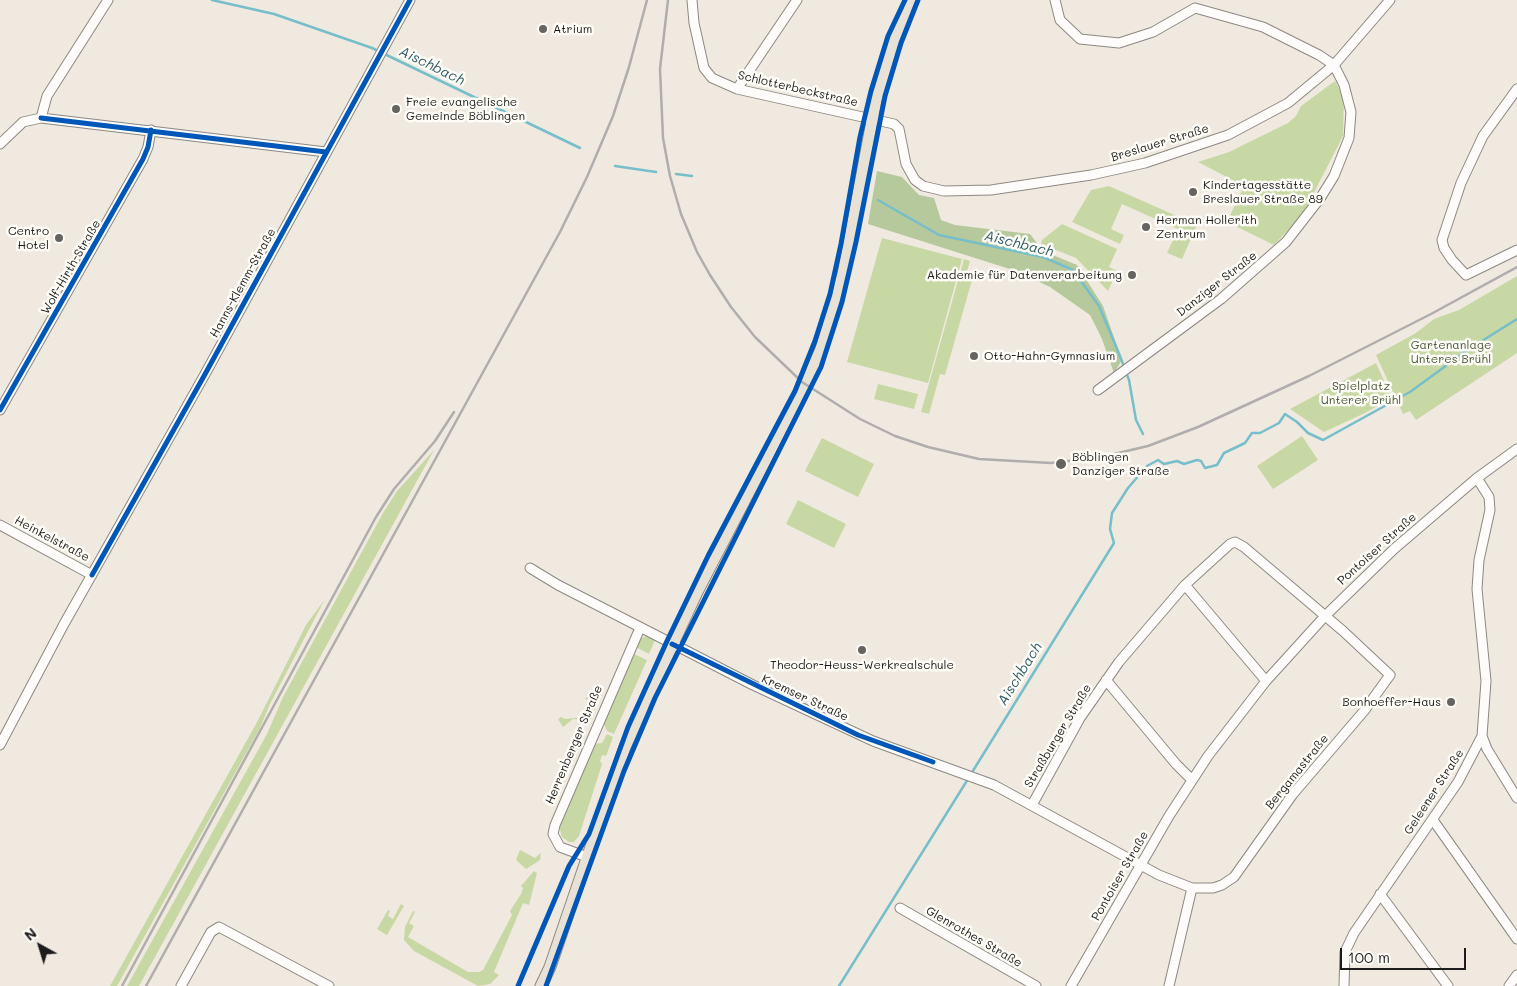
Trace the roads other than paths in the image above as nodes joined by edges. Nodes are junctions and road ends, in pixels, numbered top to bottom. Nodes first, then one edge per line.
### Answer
1 (108, 0) edge
2 (410, 0) edge
3 (692, 0) edge
4 (798, 0) edge
5 (911, 0) edge
6 (1055, 0) edge
7 (1390, 0) edge
8 (1197, 4) edge
9 (1334, 65) junction
10 (1517, 88) edge
11 (737, 90) junction
12 (40, 118) junction
13 (871, 119) junction
14 (151, 130) junction
15 (0, 144) edge
16 (326, 152) junction
17 (1517, 250) edge
18 (1098, 390) dead end
19 (0, 410) edge
20 (1517, 450) edge
21 (1477, 478) junction
22 (0, 525) edge
23 (530, 568) dead end
24 (92, 575) junction
25 (1185, 585) junction
26 (1325, 616) junction
27 (640, 628) junction
28 (672, 644) junction
29 (1106, 680) junction
30 (1266, 681) junction
31 (1482, 736) junction
32 (0, 745) edge
33 (1192, 780) junction
34 (1517, 798) edge
35 (1032, 805) junction
36 (1433, 820) junction
37 (587, 857) junction
38 (1141, 865) junction
39 (1192, 888) junction
40 (1380, 894) junction
41 (900, 908) dead end
42 (1517, 939) edge
43 (1517, 975) edge
44 (180, 986) edge
45 (329, 986) edge
46 (541, 986) edge
47 (1036, 986) edge
48 (1071, 986) edge
49 (1168, 986) edge
50 (1344, 986) edge
51 (1448, 986) edge
52 (1509, 986) edge

1 - 12 street
2 - 16 street, Hanns-Klemm-Straße
3 - 11 street, Schlotterbeckstraße
4 - 11 street
5 - 13 main road
6 - 8 street
7 - 9 street, Breslauer Straße
8 - 9 street
9 - 13 street, Breslauer Straße
9 - 18 street, Danziger Straße
10 - 17 street
11 - 13 street, Schlotterbeckstraße
12 - 14 street
12 - 15 street
13 - 28 main road
14 - 16 street
14 - 19 street, Wolf-Hirth-Straße
16 - 24 street, Hanns-Klemm-Straße
20 - 21 street, Pontoiser Straße
21 - 26 street, Pontoiser Straße
21 - 31 street, Geleener Straße
22 - 24 street, Heinkelstraße
23 - 27 street
24 - 32 street, Hanns-Klemm-Straße
25 - 26 street, Straßburger Straße
25 - 29 street, Straßburger Straße
25 - 30 street
26 - 30 street, Pontoiser Straße
26 - 39 street, Bergamastraße
27 - 28 street
27 - 37 street, Herrenberger Straße
28 - 35 street, Kremser Straße
28 - 37 main road
29 - 33 street, Straßburger Straße
29 - 35 street, Straßburger Straße
30 - 33 street, Pontoiser Straße
31 - 34 street
31 - 36 street, Geleener Straße
33 - 38 street, Pontoiser Straße
35 - 38 street, Kremser Straße
36 - 40 street, Geleener Straße
36 - 42 street
37 - 46 main road
38 - 39 street, Bergamastraße
38 - 48 street, Pontoiser Straße
39 - 49 street
40 - 50 street, Geleener Straße
40 - 51 street
41 - 47 street, Glenrothes Straße
43 - 52 street
44 - 45 street

